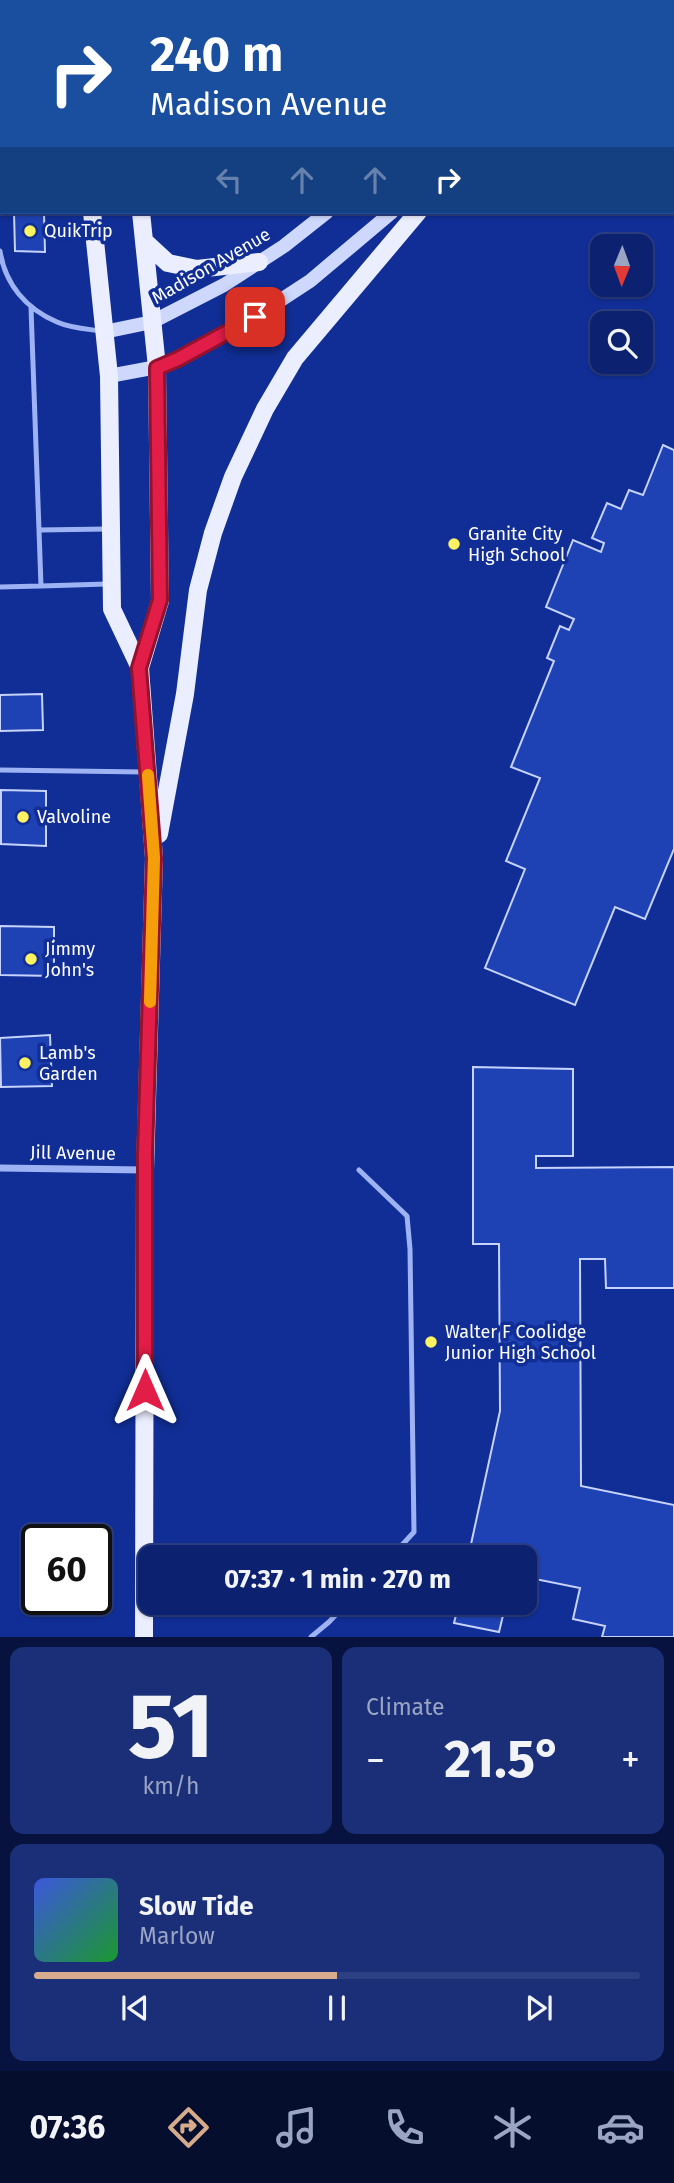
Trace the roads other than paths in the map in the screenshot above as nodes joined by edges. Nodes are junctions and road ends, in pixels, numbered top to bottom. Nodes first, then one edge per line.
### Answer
1 (92, 214) edge
2 (141, 214) edge
3 (324, 214) edge
4 (390, 214) edge
5 (416, 214) edge
6 (144, 241) junction
7 (0, 251) edge
8 (259, 262) junction
9 (32, 308) junction
10 (152, 322) junction
11 (104, 332) junction
12 (157, 368) junction
13 (109, 376) junction
14 (111, 529) junction
15 (38, 530) junction
16 (112, 584) junction
17 (41, 586) junction
18 (0, 587) edge
19 (139, 668) junction
20 (0, 770) edge
21 (148, 772) junction
22 (154, 858) junction
23 (0, 1168) edge
24 (145, 1170) junction
25 (359, 1170) dead end
26 (402, 1545) edge
27 (336, 1615) edge
28 (144, 1637) edge
29 (311, 1637) edge

1 - 11 main road
2 - 6 main road
3 - 8 main road, Madison Avenue
4 - 12 main road
5 - 22 main road
6 - 8 main road
6 - 10 main road
7 - 9 lane
8 - 10 main road, Madison Avenue
9 - 11 lane
9 - 15 lane
10 - 11 main road, Madison Avenue
10 - 12 main road
11 - 13 main road
12 - 13 main road
12 - 19 main road
13 - 14 main road
14 - 15 lane
14 - 16 main road
15 - 17 lane
16 - 17 lane
16 - 19 main road
17 - 18 lane
19 - 21 main road
20 - 21 lane
21 - 22 main road
22 - 24 main road
23 - 24 street, Jill Avenue
24 - 28 main road
25 - 26 lane
27 - 29 lane

